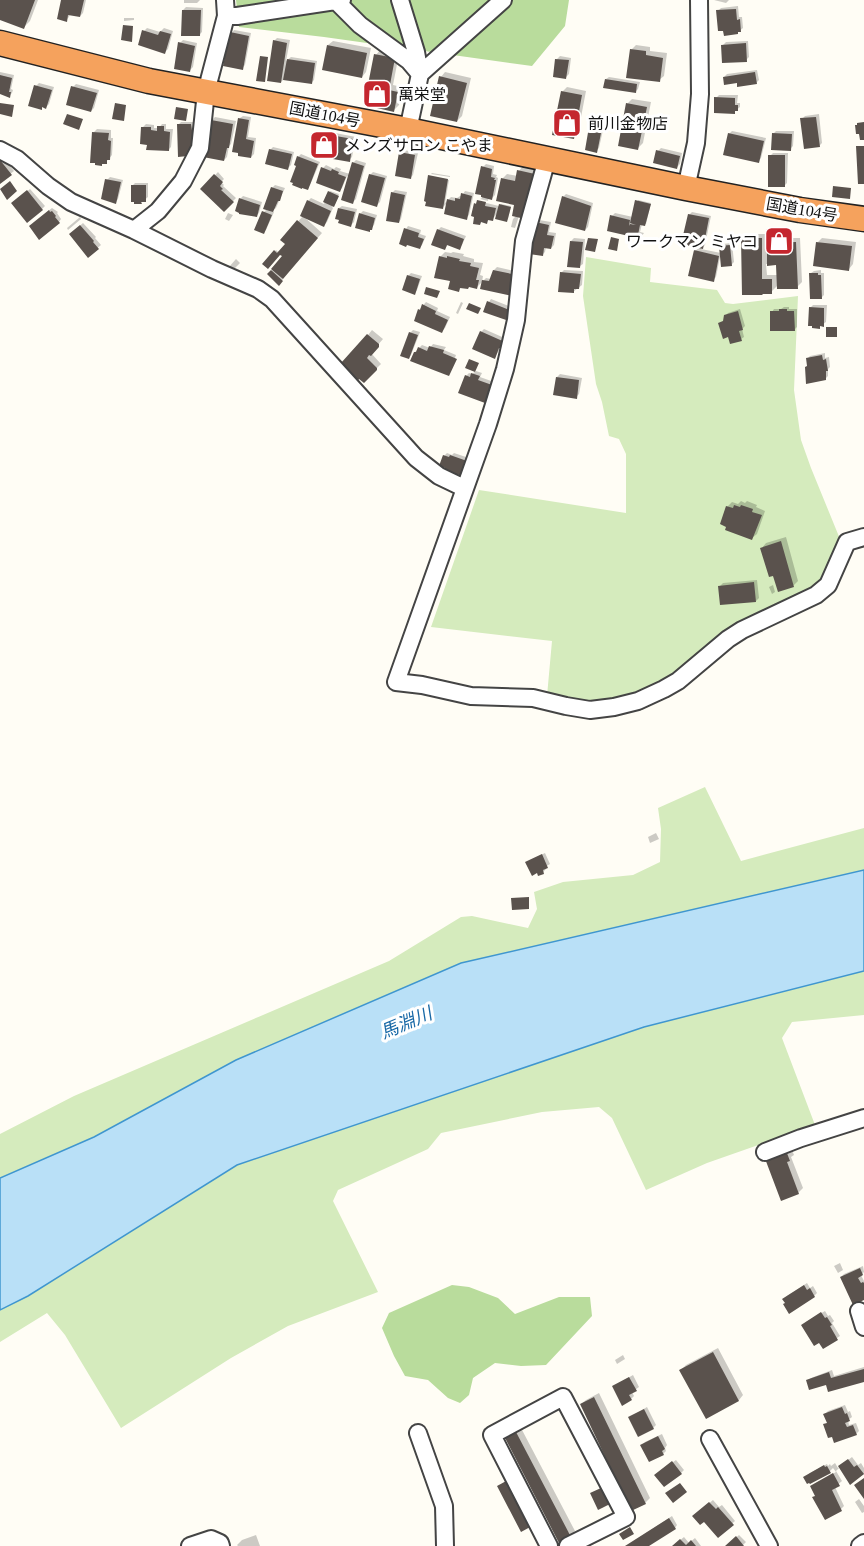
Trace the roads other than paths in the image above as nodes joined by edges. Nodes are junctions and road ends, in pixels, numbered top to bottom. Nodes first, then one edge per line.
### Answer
1 (338, 0) edge
2 (400, 0) edge
3 (503, 0) edge
4 (699, 0) edge
5 (226, 8) edge
6 (0, 43) edge
7 (420, 74) junction
8 (206, 92) junction
9 (408, 130) junction
10 (0, 150) edge
11 (547, 159) junction
12 (686, 188) junction
13 (864, 219) edge
14 (134, 230) junction
15 (464, 488) junction
16 (864, 537) edge
17 (864, 1118) edge
18 (765, 1152) dead end
19 (418, 1433) dead end
20 (710, 1439) dead end
21 (864, 1543) edge
22 (190, 1546) edge
23 (221, 1546) edge
24 (445, 1546) edge
25 (549, 1546) edge
26 (568, 1546) edge
27 (769, 1546) edge
28 (860, 1546) edge

1 - 5 street
1 - 7 street
2 - 7 street
3 - 7 street
4 - 12 street
5 - 8 street
6 - 8 highway, 国道104号
7 - 9 street
8 - 9 highway, 国道104号
8 - 14 street
9 - 11 highway, 国道104号
10 - 14 street
11 - 12 highway, 国道104号
11 - 15 street
12 - 13 highway, 国道104号
14 - 15 street
15 - 16 street
17 - 18 street
19 - 24 street
20 - 27 street
21 - 28 street
22 - 23 street
25 - 26 street

